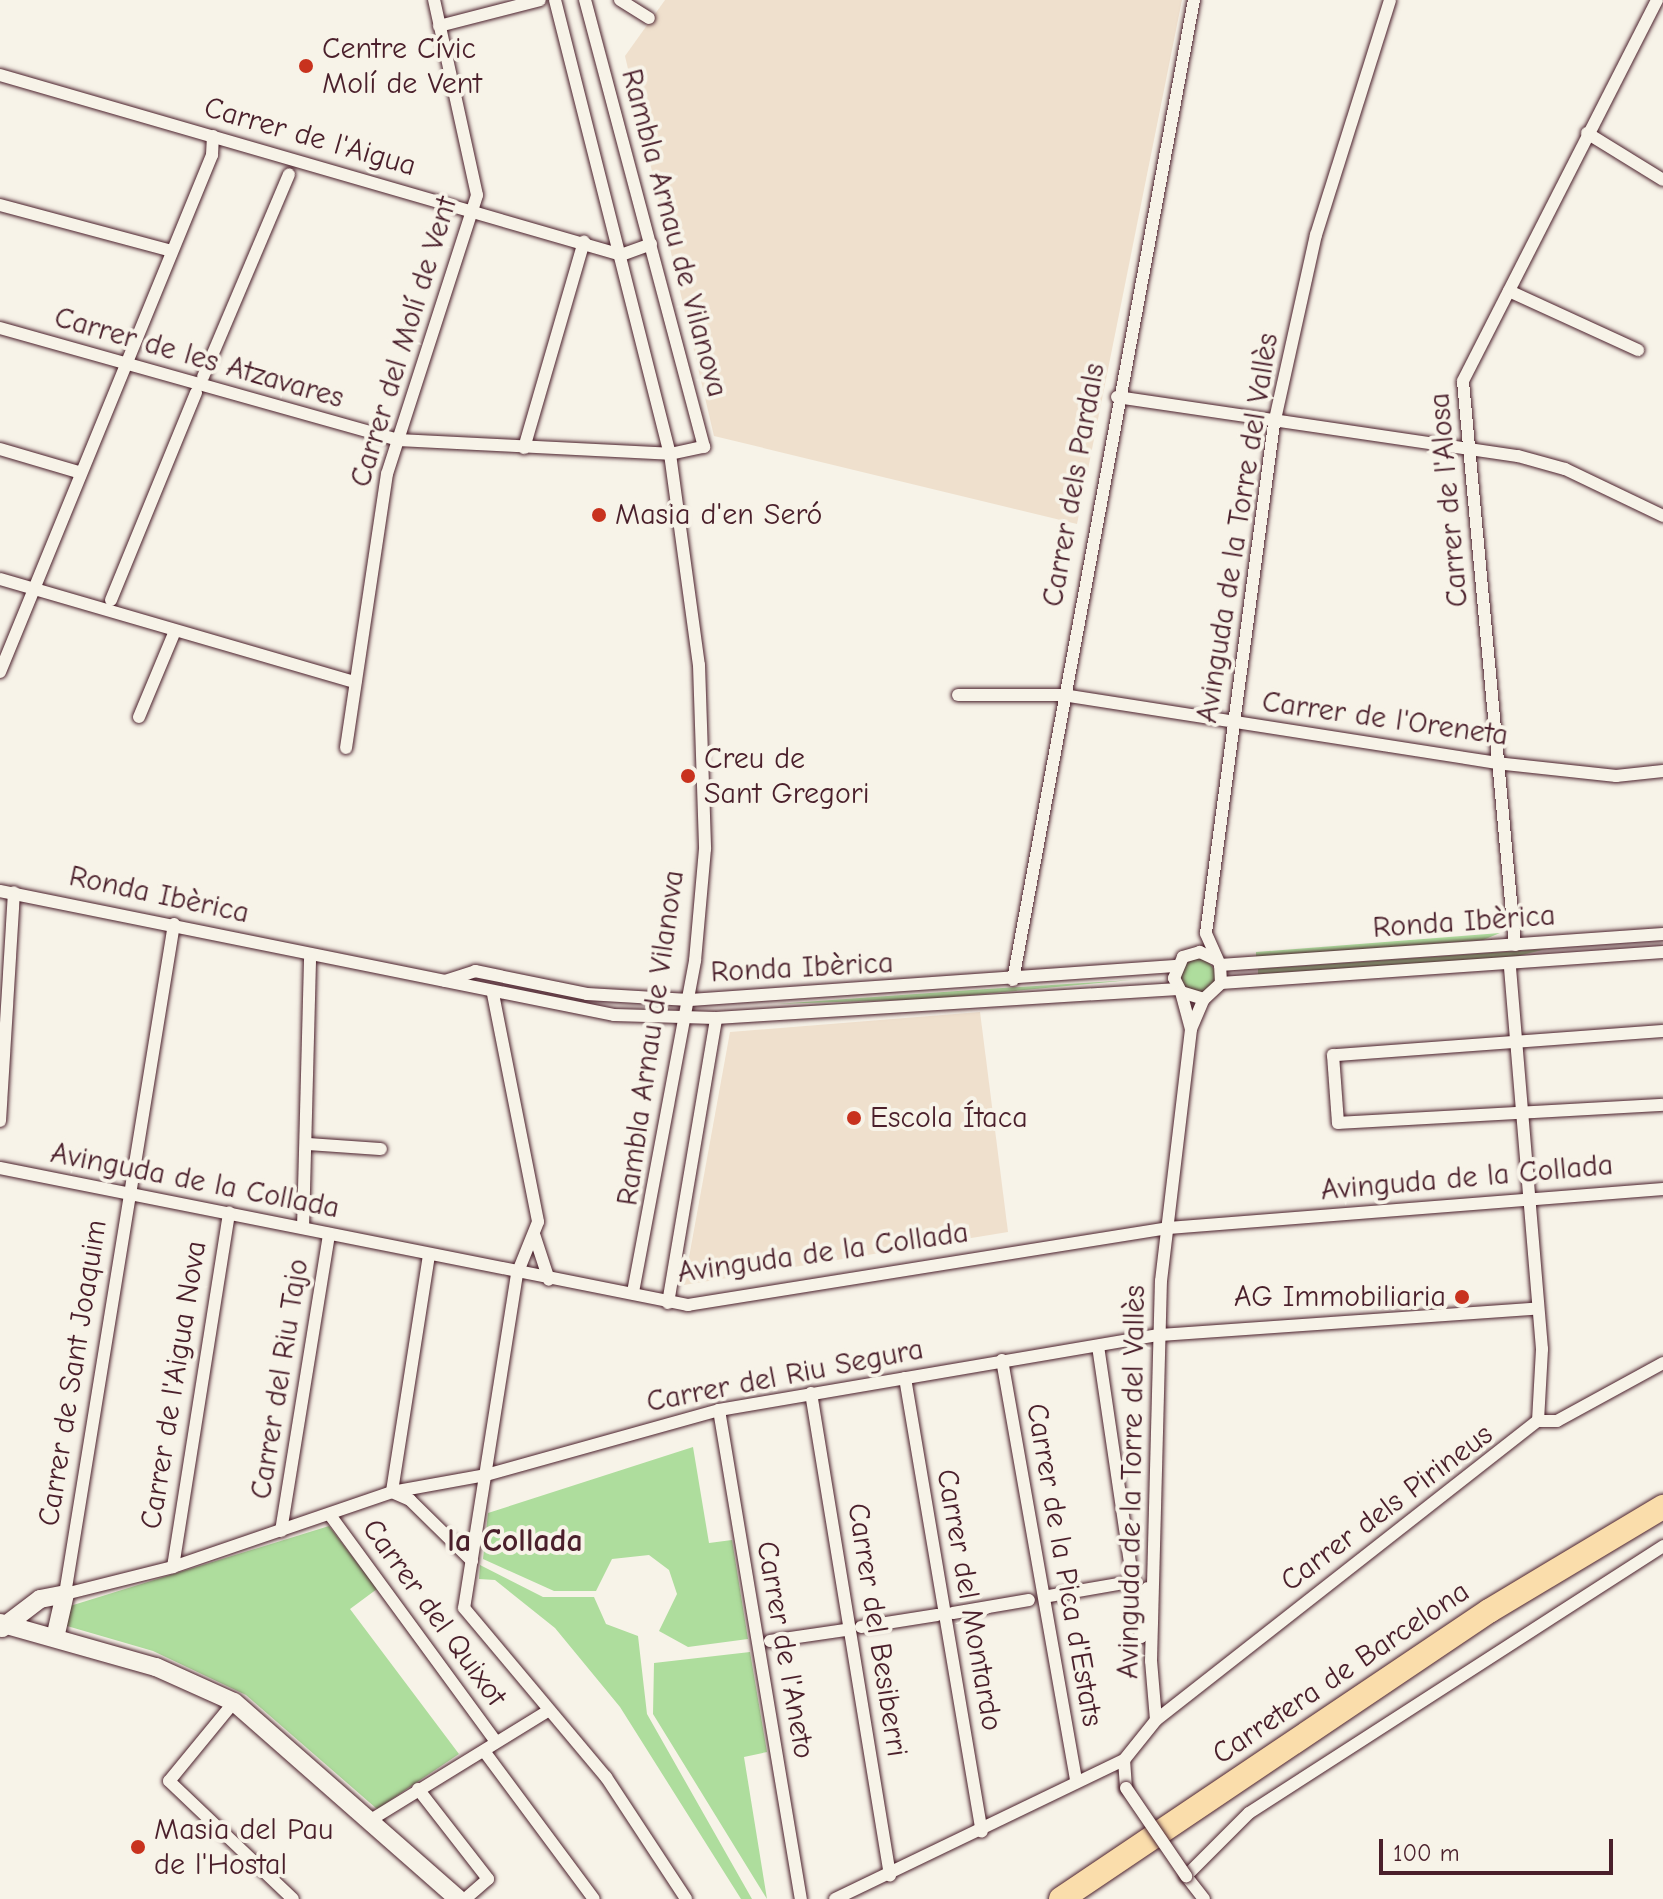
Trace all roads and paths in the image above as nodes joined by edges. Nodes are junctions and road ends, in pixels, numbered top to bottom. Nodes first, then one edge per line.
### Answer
1 (434, 0) edge
2 (540, 0) edge
3 (555, 0) edge
4 (585, 0) edge
5 (620, 0) edge
6 (1194, 0) edge
7 (1390, 0) edge
8 (1657, 0) edge
9 (649, 18) dead end
10 (439, 26) junction
11 (0, 75) edge
12 (1587, 133) junction
13 (213, 136) junction
14 (289, 174) dead end
15 (1663, 180) edge
16 (0, 205) edge
17 (471, 211) junction
18 (584, 242) junction
19 (651, 244) junction
20 (168, 250) junction
21 (621, 255) junction
22 (1509, 291) junction
23 (0, 328) edge
24 (1638, 350) dead end
25 (124, 362) junction
26 (203, 377) dead end
27 (196, 393) dead end
28 (1117, 397) junction
29 (1274, 424) junction
30 (398, 440) junction
31 (524, 448) junction
32 (0, 449) edge
33 (670, 454) junction
34 (1471, 454) junction
35 (78, 472) junction
36 (1663, 516) edge
37 (0, 579) edge
38 (30, 589) junction
39 (111, 600) dead end
40 (175, 631) junction
41 (0, 672) edge
42 (355, 682) junction
43 (958, 695) dead end
44 (1063, 695) junction
45 (139, 717) dead end
46 (1233, 723) junction
47 (346, 748) dead end
48 (1496, 763) junction
49 (1663, 771) edge
50 (0, 880) edge
51 (0, 891) edge
52 (14, 892) junction
53 (174, 924) junction
54 (1206, 933) junction
55 (1663, 934) edge
56 (1515, 945) junction
57 (1663, 952) edge
58 (1192, 953) junction
59 (310, 954) junction
60 (1218, 962) junction
61 (1510, 964) junction
62 (1176, 966) junction
63 (1013, 980) junction
64 (434, 982) junction
65 (1221, 983) junction
66 (1180, 991) junction
67 (493, 994) junction
68 (1204, 999) junction
69 (689, 1000) junction
70 (716, 1018) junction
71 (685, 1019) junction
72 (1191, 1029) junction
73 (1663, 1031) edge
74 (1520, 1041) junction
75 (1663, 1105) edge
76 (1526, 1114) junction
77 (0, 1121) edge
78 (307, 1144) junction
79 (381, 1149) dead end
80 (0, 1168) edge
81 (1663, 1189) edge
82 (128, 1193) junction
83 (1532, 1199) junction
84 (229, 1212) junction
85 (303, 1228) junction
86 (1168, 1228) junction
87 (329, 1234) junction
88 (534, 1234) junction
89 (429, 1255) junction
90 (517, 1274) junction
91 (549, 1280) junction
92 (633, 1293) junction
93 (668, 1303) junction
94 (1535, 1309) junction
95 (1159, 1335) junction
96 (1098, 1346) junction
97 (1002, 1360) junction
98 (1663, 1363) edge
99 (905, 1378) junction
100 (811, 1393) junction
101 (719, 1410) junction
102 (1538, 1421) junction
103 (486, 1475) junction
104 (1158, 1481) junction
105 (392, 1492) junction
106 (1663, 1507) edge
107 (330, 1515) junction
108 (281, 1531) junction
109 (1663, 1546) edge
110 (472, 1561) junction
111 (173, 1567) junction
112 (1135, 1581) junction
113 (65, 1594) junction
114 (1049, 1596) dead end
115 (1029, 1600) dead end
116 (953, 1613) dead end
117 (937, 1615) dead end
118 (861, 1627) dead end
119 (2, 1629) edge
120 (845, 1630) dead end
121 (55, 1638) junction
122 (770, 1641) dead end
123 (234, 1702) junction
124 (546, 1712) junction
125 (1156, 1720) junction
126 (496, 1742) junction
127 (484, 1751) junction
128 (1124, 1760) junction
129 (1076, 1780) junction
130 (418, 1789) junction
131 (369, 1821) junction
132 (982, 1832) junction
133 (890, 1876) junction
134 (1186, 1876) junction
135 (1198, 1897) edge
136 (293, 1899) edge
137 (458, 1899) edge
138 (465, 1899) edge
139 (594, 1899) edge
140 (686, 1899) edge
141 (801, 1899) edge
142 (835, 1899) edge
143 (1061, 1899) edge

1 - 10 street, Carrer del Molí de Vent
2 - 10 street
3 - 21 street, Rambla Arnau de Vilanova
4 - 19 street, Rambla Arnau de Vilanova
5 - 9 street
6 - 28 street, Carrer dels Pardals
7 - 29 street, Avinguda de la Torre del Vallès
8 - 12 street, Carrer de l'Alosa
10 - 17 street, Carrer del Molí de Vent
11 - 13 street, Carrer de l'Aigua
12 - 15 street
12 - 22 street, Carrer de l'Alosa
13 - 17 street, Carrer de l'Aigua
13 - 20 street
14 - 26 street
16 - 20 street
17 - 18 street, Carrer de l'Aigua
17 - 30 street, Carrer del Molí de Vent
18 - 21 street, Carrer de l'Aigua
18 - 31 street
19 - 21 street
19 - 33 street, Rambla Arnau de Vilanova
20 - 25 street
21 - 33 street, Rambla Arnau de Vilanova
22 - 24 street
22 - 34 street, Carrer de l'Alosa
23 - 25 street, Carrer de les Atzavares
25 - 30 street, Carrer de les Atzavares
25 - 35 street
27 - 39 street
28 - 29 street
28 - 44 street, Carrer dels Pardals
29 - 34 street
29 - 46 street, Avinguda de la Torre del Vallès
30 - 31 street, Carrer de les Atzavares
30 - 42 street, Carrer del Molí de Vent
31 - 33 street, Carrer de les Atzavares
32 - 35 street
33 - 69 street, Rambla Arnau de Vilanova
34 - 36 street
34 - 48 street, Carrer de l'Alosa
35 - 38 street
37 - 38 street
38 - 40 street
38 - 41 street
40 - 42 street
40 - 45 street
42 - 47 street, Carrer del Molí de Vent
43 - 44 street, Carrer de l'Oreneta
44 - 46 street, Carrer de l'Oreneta
44 - 63 street, Carrer dels Pardals
46 - 48 street, Carrer de l'Oreneta
46 - 54 street, Avinguda de la Torre del Vallès
48 - 49 street, Carrer de l'Oreneta
48 - 56 street, Carrer de l'Alosa
50 - 52 street, Ronda Ibèrica
51 - 52 street, Ronda Ibèrica
52 - 53 street, Ronda Ibèrica
52 - 77 street
53 - 59 street, Ronda Ibèrica
53 - 82 street, Carrer de Sant Joaquim
54 - 58 street, Avinguda de la Torre del Vallès
54 - 60 street, Avinguda de la Torre del Vallès
55 - 56 street, Ronda Ibèrica
56 - 60 street, Ronda Ibèrica
57 - 61 street, Ronda Ibèrica
58 - 60 street, Ronda Ibèrica
58 - 62 street
59 - 64 street, Ronda Ibèrica
59 - 78 street, Carrer del Riu Tajo
60 - 65 street
61 - 65 street, Ronda Ibèrica
61 - 74 street
62 - 63 street, Ronda Ibèrica
62 - 66 street
63 - 69 street, Ronda Ibèrica
64 - 67 street, Ronda Ibèrica
64 - 69 street, Ronda Ibèrica
65 - 68 street
66 - 68 street, Ronda Ibèrica
66 - 70 street, Ronda Ibèrica
66 - 72 street, Avinguda de la Torre del Vallès
67 - 71 street, Ronda Ibèrica
67 - 88 street
68 - 72 street, Avinguda de la Torre del Vallès
69 - 71 street, Rambla Arnau de Vilanova
70 - 71 street, Ronda Ibèrica
70 - 93 street, Rambla Arnau de Vilanova
71 - 92 street, Rambla Arnau de Vilanova
72 - 86 street, Avinguda de la Torre del Vallès
73 - 74 street
74 - 76 street
74 - 76 street
75 - 76 street
76 - 83 street
78 - 79 street
78 - 85 street, Carrer del Riu Tajo
80 - 82 street, Avinguda de la Collada
81 - 83 street, Avinguda de la Collada
82 - 84 street, Avinguda de la Collada
82 - 113 street, Carrer de Sant Joaquim
83 - 86 street, Avinguda de la Collada
83 - 94 street
84 - 85 street, Avinguda de la Collada
84 - 111 street, Carrer de l'Aigua Nova
85 - 87 street, Avinguda de la Collada
86 - 93 street, Avinguda de la Collada
86 - 95 street, Avinguda de la Torre del Vallès
87 - 89 street, Avinguda de la Collada
87 - 108 street, Carrer del Riu Tajo
88 - 90 street
88 - 91 street
89 - 90 street, Avinguda de la Collada
89 - 105 street
90 - 91 street, Avinguda de la Collada
90 - 103 street
91 - 92 street, Avinguda de la Collada
92 - 93 street, Avinguda de la Collada
94 - 95 street, Carrer del Riu Segura
94 - 102 street
95 - 96 street, Carrer del Riu Segura
95 - 104 street, Avinguda de la Torre del Vallès
96 - 97 street, Carrer del Riu Segura
96 - 112 street
97 - 99 street, Carrer del Riu Segura
97 - 129 street, Carrer de la Pica d'Estats
98 - 102 street, Carrer dels Pirineus
99 - 100 street, Carrer del Riu Segura
99 - 132 street, Carrer del Montardo
100 - 101 street, Carrer del Riu Segura
100 - 133 street, Carrer del Besiberri
101 - 103 street, Carrer del Riu Segura
101 - 141 street, Carrer de l'Aneto
102 - 125 street, Carrer dels Pirineus
103 - 105 street, Carrer del Riu Segura
103 - 110 street
104 - 112 street
104 - 125 street, Avinguda de la Torre del Vallès
105 - 107 street, Carrer del Riu Segura
105 - 110 street
106 - 143 highway, Carretera de Barcelona
107 - 108 street, Carrer del Riu Segura
107 - 126 street, Carrer del Quixot
108 - 111 street, Carrer del Riu Segura
109 - 134 street
110 - 124 street
111 - 113 street, Carrer del Riu Segura
112 - 114 street
113 - 119 street
113 - 121 street
115 - 116 street
117 - 118 street
119 - 121 street
120 - 122 street
121 - 123 street
123 - 131 street
123 - 136 street
124 - 126 street
124 - 140 street
125 - 128 street, Avinguda de la Torre del Vallès
126 - 127 street
127 - 130 street
127 - 139 street, Carrer del Quixot
128 - 129 street
128 - 134 street, bridge
129 - 132 street
130 - 131 street
130 - 138 street
131 - 137 street
132 - 133 street
133 - 142 street
134 - 135 street

